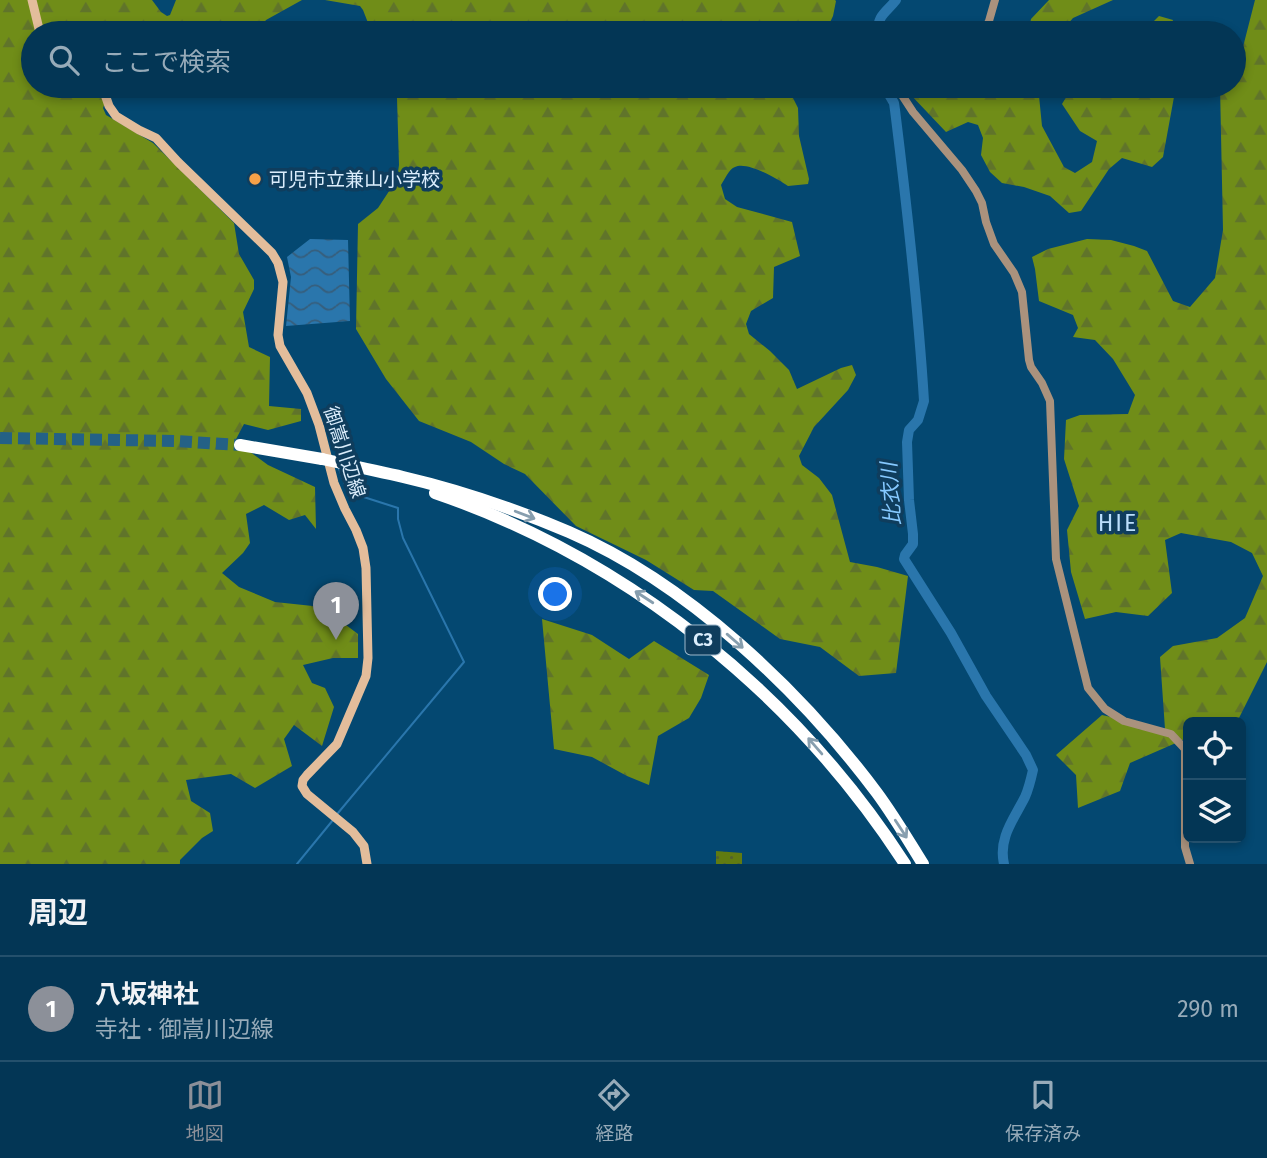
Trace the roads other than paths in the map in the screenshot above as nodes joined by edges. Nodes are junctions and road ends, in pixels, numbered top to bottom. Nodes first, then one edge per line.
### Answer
1 (32, 0) edge
2 (995, 0) edge
3 (37, 21) edge
4 (989, 21) edge
5 (107, 98) edge
6 (904, 98) edge
7 (240, 445) tunnel mouth
8 (365, 469) junction
9 (367, 864) edge
10 (905, 864) edge
11 (923, 864) edge
12 (1190, 864) edge

1 - 3 main road
2 - 4 street
5 - 9 main road, 御嵩川辺線
6 - 12 street
7 - 8 highway, C3, bridge
10 -> 8 highway, C3
8 -> 11 highway, C3

